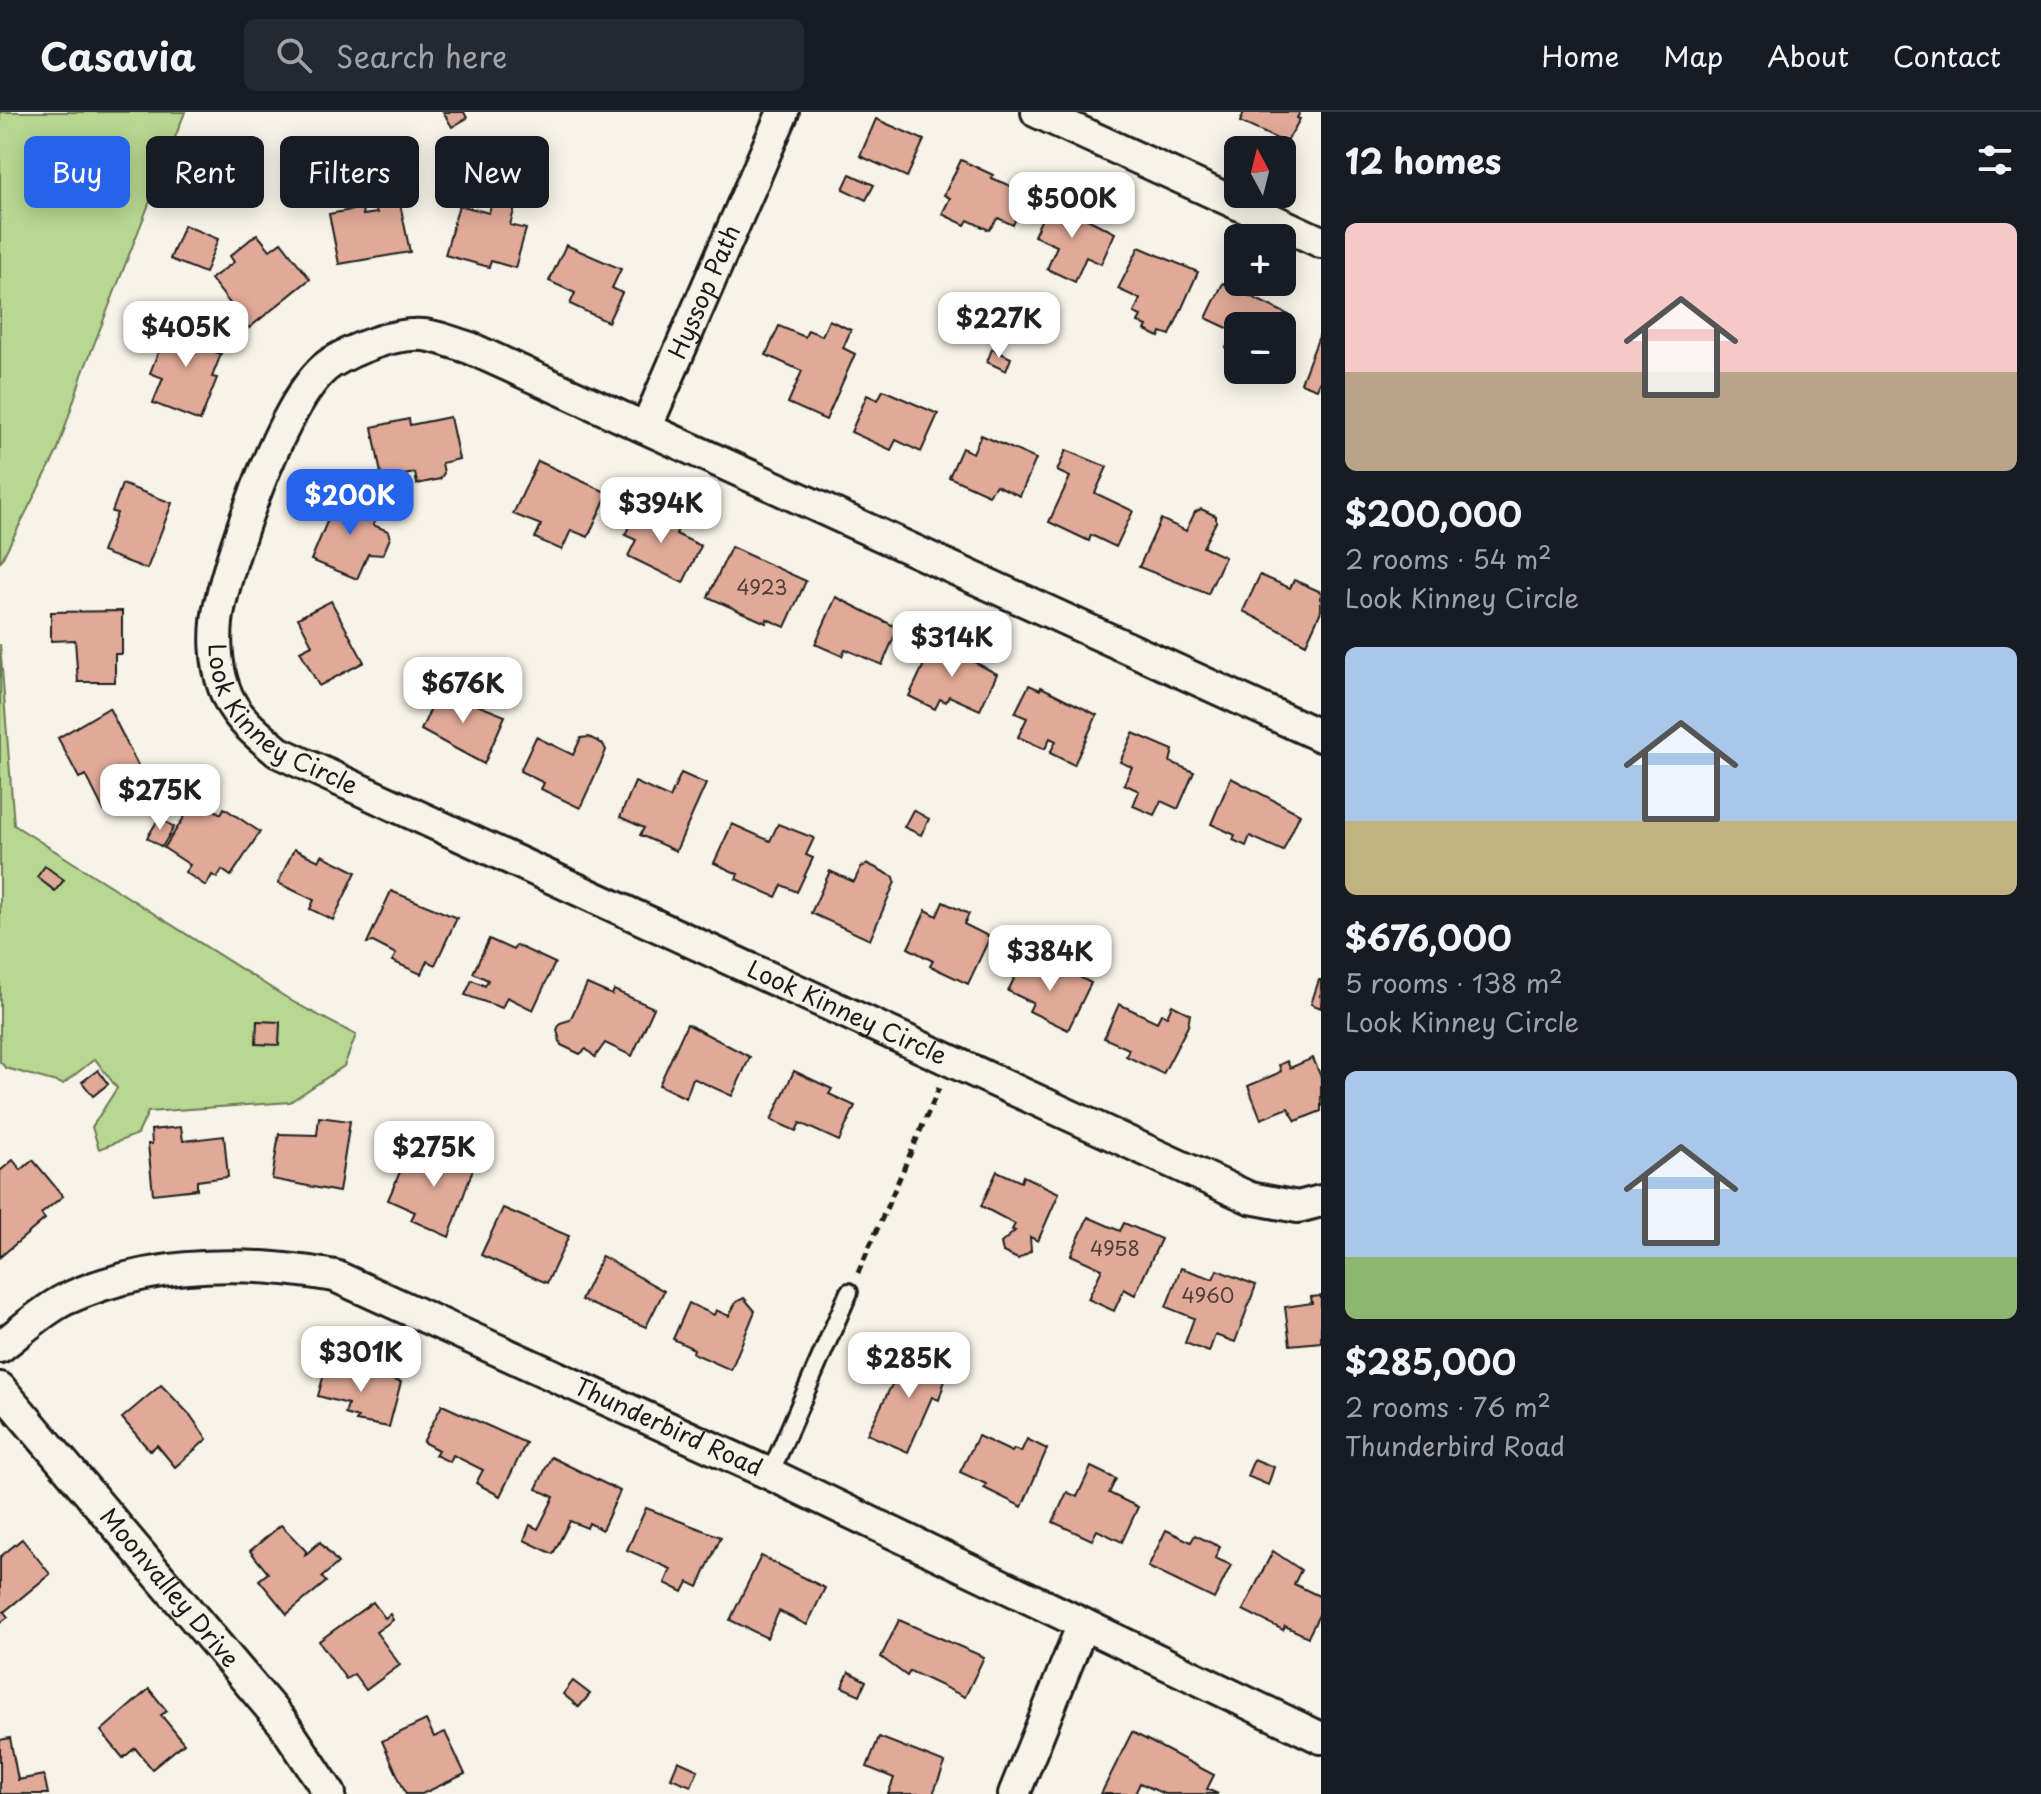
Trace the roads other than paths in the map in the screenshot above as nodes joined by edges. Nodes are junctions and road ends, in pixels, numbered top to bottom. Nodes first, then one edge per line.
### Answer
1 (783, 112) edge
2 (1037, 112) edge
3 (1321, 242) edge
4 (646, 428) junction
5 (1321, 736) edge
6 (1321, 1201) edge
7 (849, 1292) road end
8 (0, 1347) edge
9 (0, 1388) edge
10 (770, 1474) junction
11 (1083, 1624) junction
12 (1321, 1738) edge
13 (330, 1794) edge
14 (1014, 1794) edge

1 - 4 street, Hyssop Path
2 - 3 street
4 - 5 street, Look Kinney Circle
4 - 6 street, Look Kinney Circle
7 - 10 lane
8 - 10 street, Thunderbird Road
9 - 13 street, Moonvalley Drive
10 - 11 street, Thunderbird Road
11 - 12 street, Thunderbird Road
11 - 14 street

